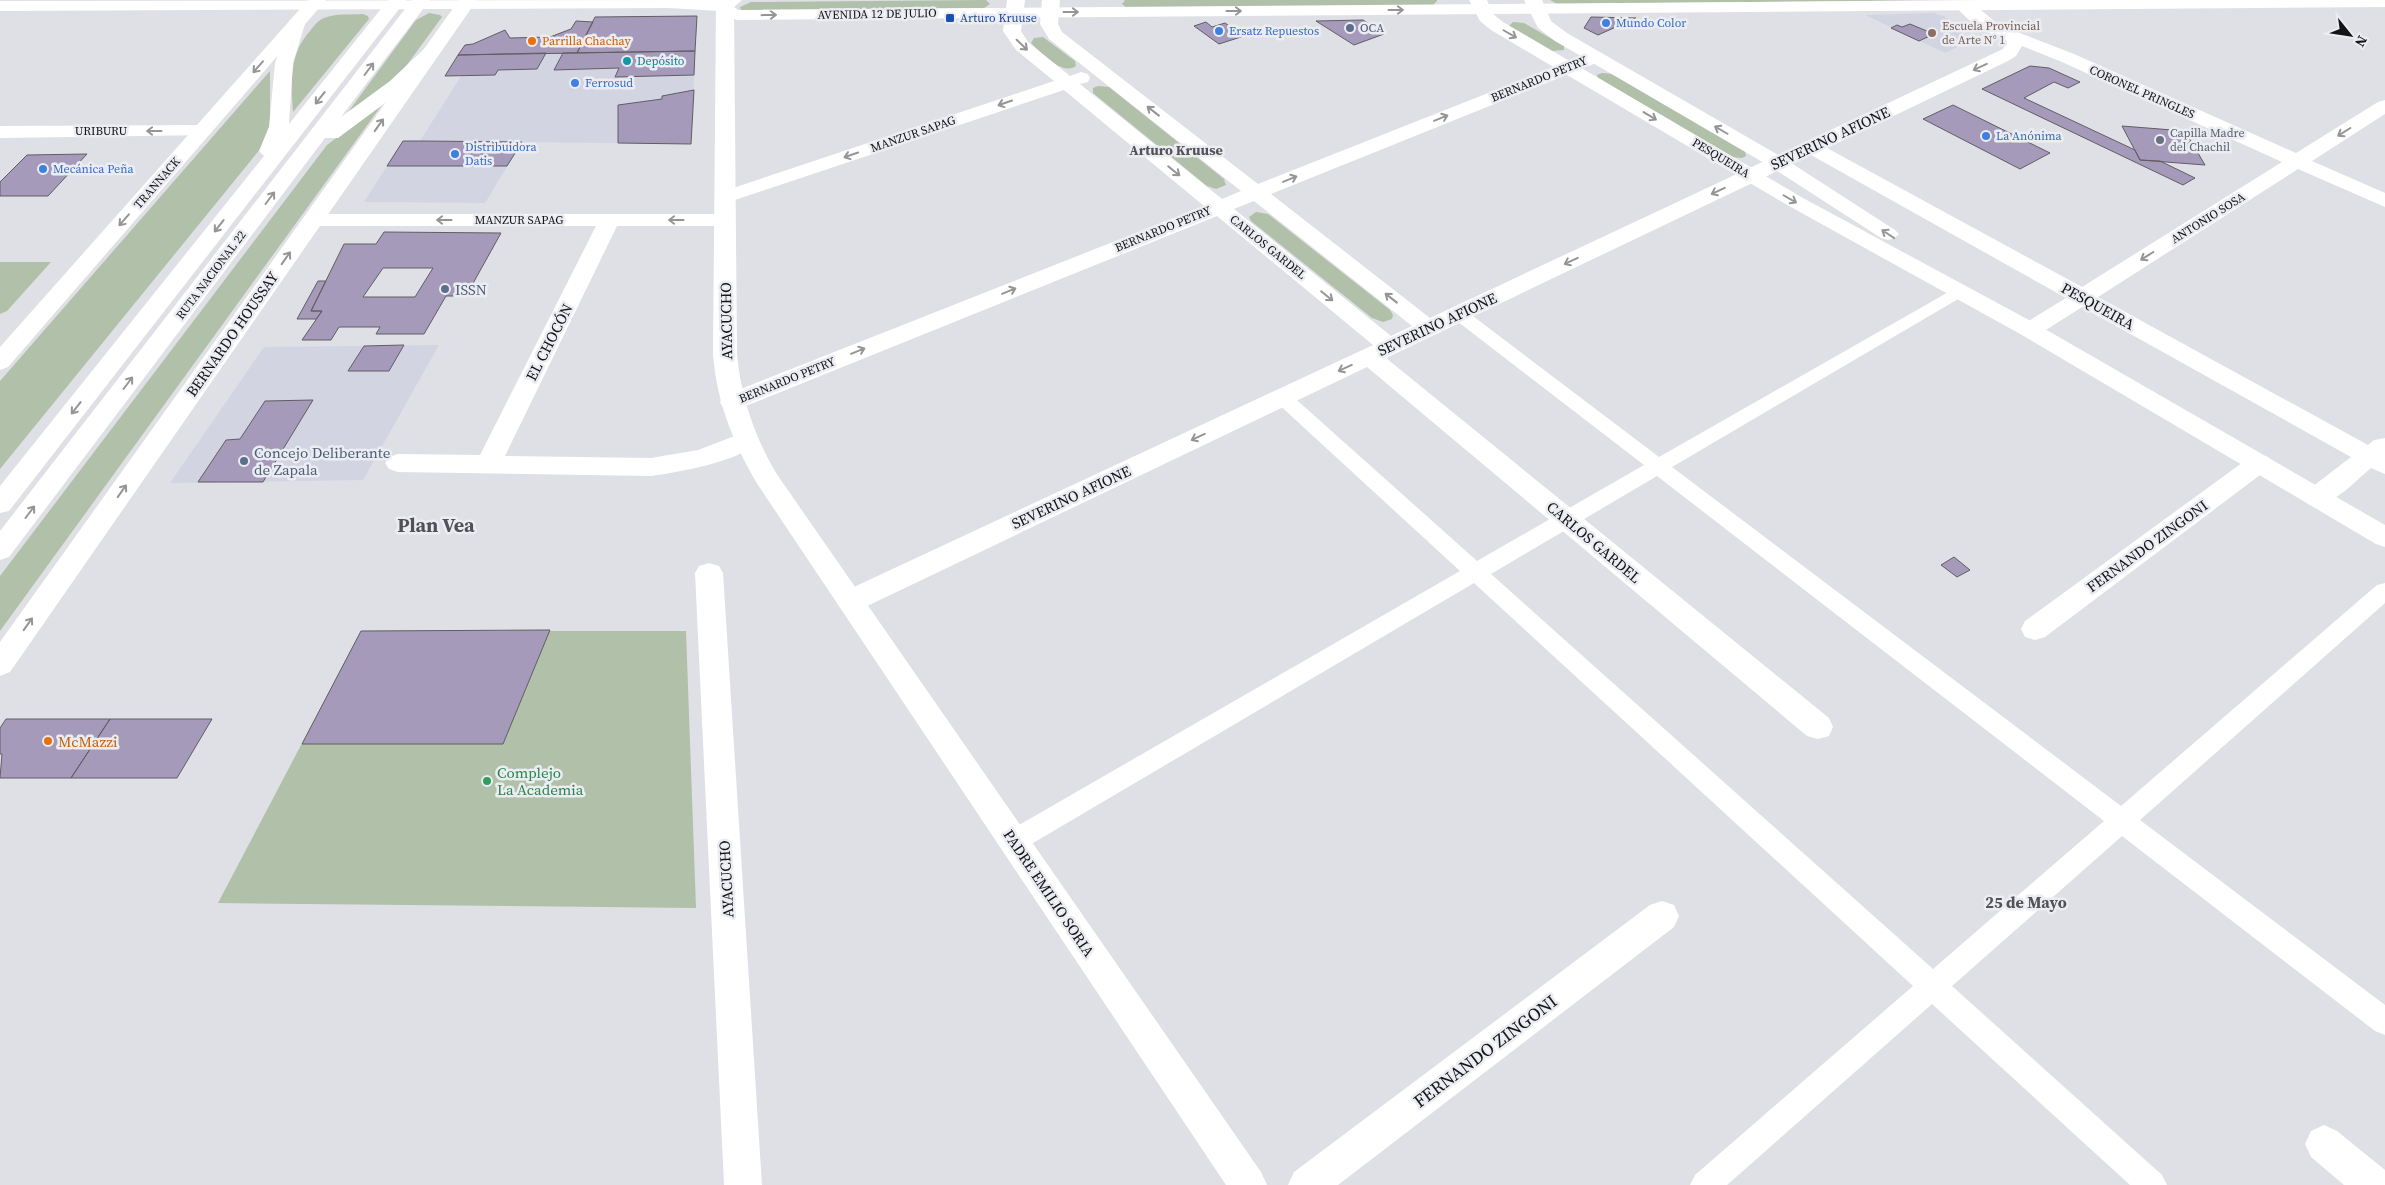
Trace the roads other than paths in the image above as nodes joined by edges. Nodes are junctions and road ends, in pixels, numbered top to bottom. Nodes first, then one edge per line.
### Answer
1 (315, 2) edge
2 (407, 2) edge
3 (2179, 2) edge
4 (466, 3) edge
5 (729, 3) edge
6 (1962, 3) edge
7 (2384, 3) edge
8 (1479, 4) edge
9 (1535, 4) edge
10 (0, 6) edge
11 (1015, 6) edge
12 (1050, 6) edge
13 (296, 24) junction
14 (2017, 38) junction
15 (430, 53) junction
16 (1595, 57) junction
17 (1568, 68) junction
18 (1101, 71) junction
19 (1067, 83) junction
20 (2385, 106) edge
21 (202, 131) junction
22 (0, 132) edge
23 (1811, 147) junction
24 (2297, 161) junction
25 (1778, 163) junction
26 (291, 170) junction
27 (1751, 176) junction
28 (255, 181) junction
29 (1256, 192) junction
30 (725, 197) junction
31 (2385, 201) edge
32 (1219, 207) junction
33 (312, 220) junction
34 (610, 220) junction
35 (725, 220) junction
36 (1959, 291) junction
37 (2082, 297) junction
38 (1459, 314) junction
39 (1429, 328) junction
40 (2030, 330) junction
41 (1379, 351) junction
42 (4, 353) edge
43 (1282, 398) junction
44 (732, 402) junction
45 (745, 441) junction
46 (2380, 455) edge
47 (398, 463) dead end
48 (2259, 463) junction
49 (488, 464) junction
50 (1658, 466) junction
51 (2317, 497) junction
52 (0, 504) edge
53 (1567, 519) junction
54 (2385, 537) edge
55 (0, 550) edge
56 (1476, 572) junction
57 (708, 573) dead end
58 (2385, 591) edge
59 (851, 602) junction
60 (2034, 629) dead end
61 (0, 664) edge
62 (1818, 728) dead end
63 (2122, 821) junction
64 (1014, 841) junction
65 (1662, 916) dead end
66 (1932, 986) junction
67 (2385, 1022) edge
68 (2324, 1144) dead end
69 (743, 1185) edge
70 (1248, 1185) edge
71 (1307, 1185) edge
72 (1705, 1185) edge
73 (2152, 1185) edge
74 (2373, 1185) edge

1 - 2 street, AVENIDA 12 DE JULIO
1 - 10 street, AVENIDA 12 DE JULIO
1 - 13 street, TRANNACK
2 - 4 street, AVENIDA 12 DE JULIO
26 -> 2 street, RUTA NACIONAL 22
2 -> 28 street, RUTA NACIONAL 22
3 - 6 street, AVENIDA 12 DE JULIO
3 - 7 street, AVENIDA 12 DE JULIO
4 - 5 street, AVENIDA 12 DE JULIO
4 - 15 street, BERNARDO HOUSSAY
5 -> 11 street, AVENIDA 12 DE JULIO
5 - 30 street, AYACUCHO
6 - 9 street, AVENIDA 12 DE JULIO
6 - 14 street, CORONEL PRINGLES
8 - 9 street, AVENIDA 12 DE JULIO
12 -> 8 street, AVENIDA 12 DE JULIO
8 -> 17 street, PESQUEIRA
9 - 16 street, PESQUEIRA
11 - 12 street, AVENIDA 12 DE JULIO
11 -> 19 street, CARLOS GARDEL
12 - 18 street
13 -> 21 street, TRANNACK
13 - 28 street
14 -> 23 street, SEVERINO AFIONE
14 - 24 street, CORONEL PRINGLES
15 - 26 street
33 -> 15 street, BERNARDO HOUSSAY
16 - 17 street, BERNARDO PETRY
25 -> 16 street, PESQUEIRA
17 -> 27 street, PESQUEIRA
29 -> 17 street, BERNARDO PETRY
18 - 19 street, MANZUR SAPAG
29 -> 18 street
19 -> 30 street, MANZUR SAPAG
19 -> 32 street, CARLOS GARDEL
20 -> 24 street, ANTONIO SOSA
21 -> 22 street, URIBURU
21 -> 42 street, TRANNACK
23 - 25 street, SEVERINO AFIONE
23 - 37 street, PESQUEIRA
24 - 31 street, CORONEL PRINGLES
24 -> 37 street, ANTONIO SOSA
25 - 27 street, SEVERINO AFIONE
40 -> 25 street, PESQUEIRA
55 -> 26 street, RUTA NACIONAL 22
27 -> 36 street, PESQUEIRA
27 -> 38 street, SEVERINO AFIONE
28 -> 52 street, RUTA NACIONAL 22
29 - 32 street, BERNARDO PETRY
39 -> 29 street
30 - 35 street, AYACUCHO
32 -> 41 street, CARLOS GARDEL
44 -> 32 street, BERNARDO PETRY
34 -> 33 street, MANZUR SAPAG
61 -> 33 street, BERNARDO HOUSSAY
35 -> 34 street, MANZUR SAPAG
34 - 49 street, EL CHOCÓN
35 - 44 street, AYACUCHO
36 - 40 street, PESQUEIRA
36 - 50 street
37 - 40 street, ANTONIO SOSA
37 - 46 street, PESQUEIRA
38 - 39 street, SEVERINO AFIONE
38 - 50 street
39 - 41 street, SEVERINO AFIONE
40 - 48 street, PESQUEIRA
41 -> 43 street, SEVERINO AFIONE
41 - 53 street, CARLOS GARDEL
43 - 56 street
43 -> 59 street, SEVERINO AFIONE
44 - 45 street, AYACUCHO
45 - 49 street
45 - 59 street, AYACUCHO
46 - 51 street
47 - 49 street
48 - 51 street, PESQUEIRA
48 - 60 street, FERNANDO ZINGONI
50 - 53 street
50 - 63 street
51 - 54 street, PESQUEIRA
53 - 56 street
53 - 62 street, CARLOS GARDEL
56 - 64 street
56 - 66 street
57 - 69 street, AYACUCHO
58 - 63 street
59 - 64 street, PADRE EMILIO SORIA
63 - 66 street
63 - 67 street
64 - 70 street, PADRE EMILIO SORIA
65 - 71 street, FERNANDO ZINGONI
66 - 72 street
66 - 73 street
68 - 74 street

